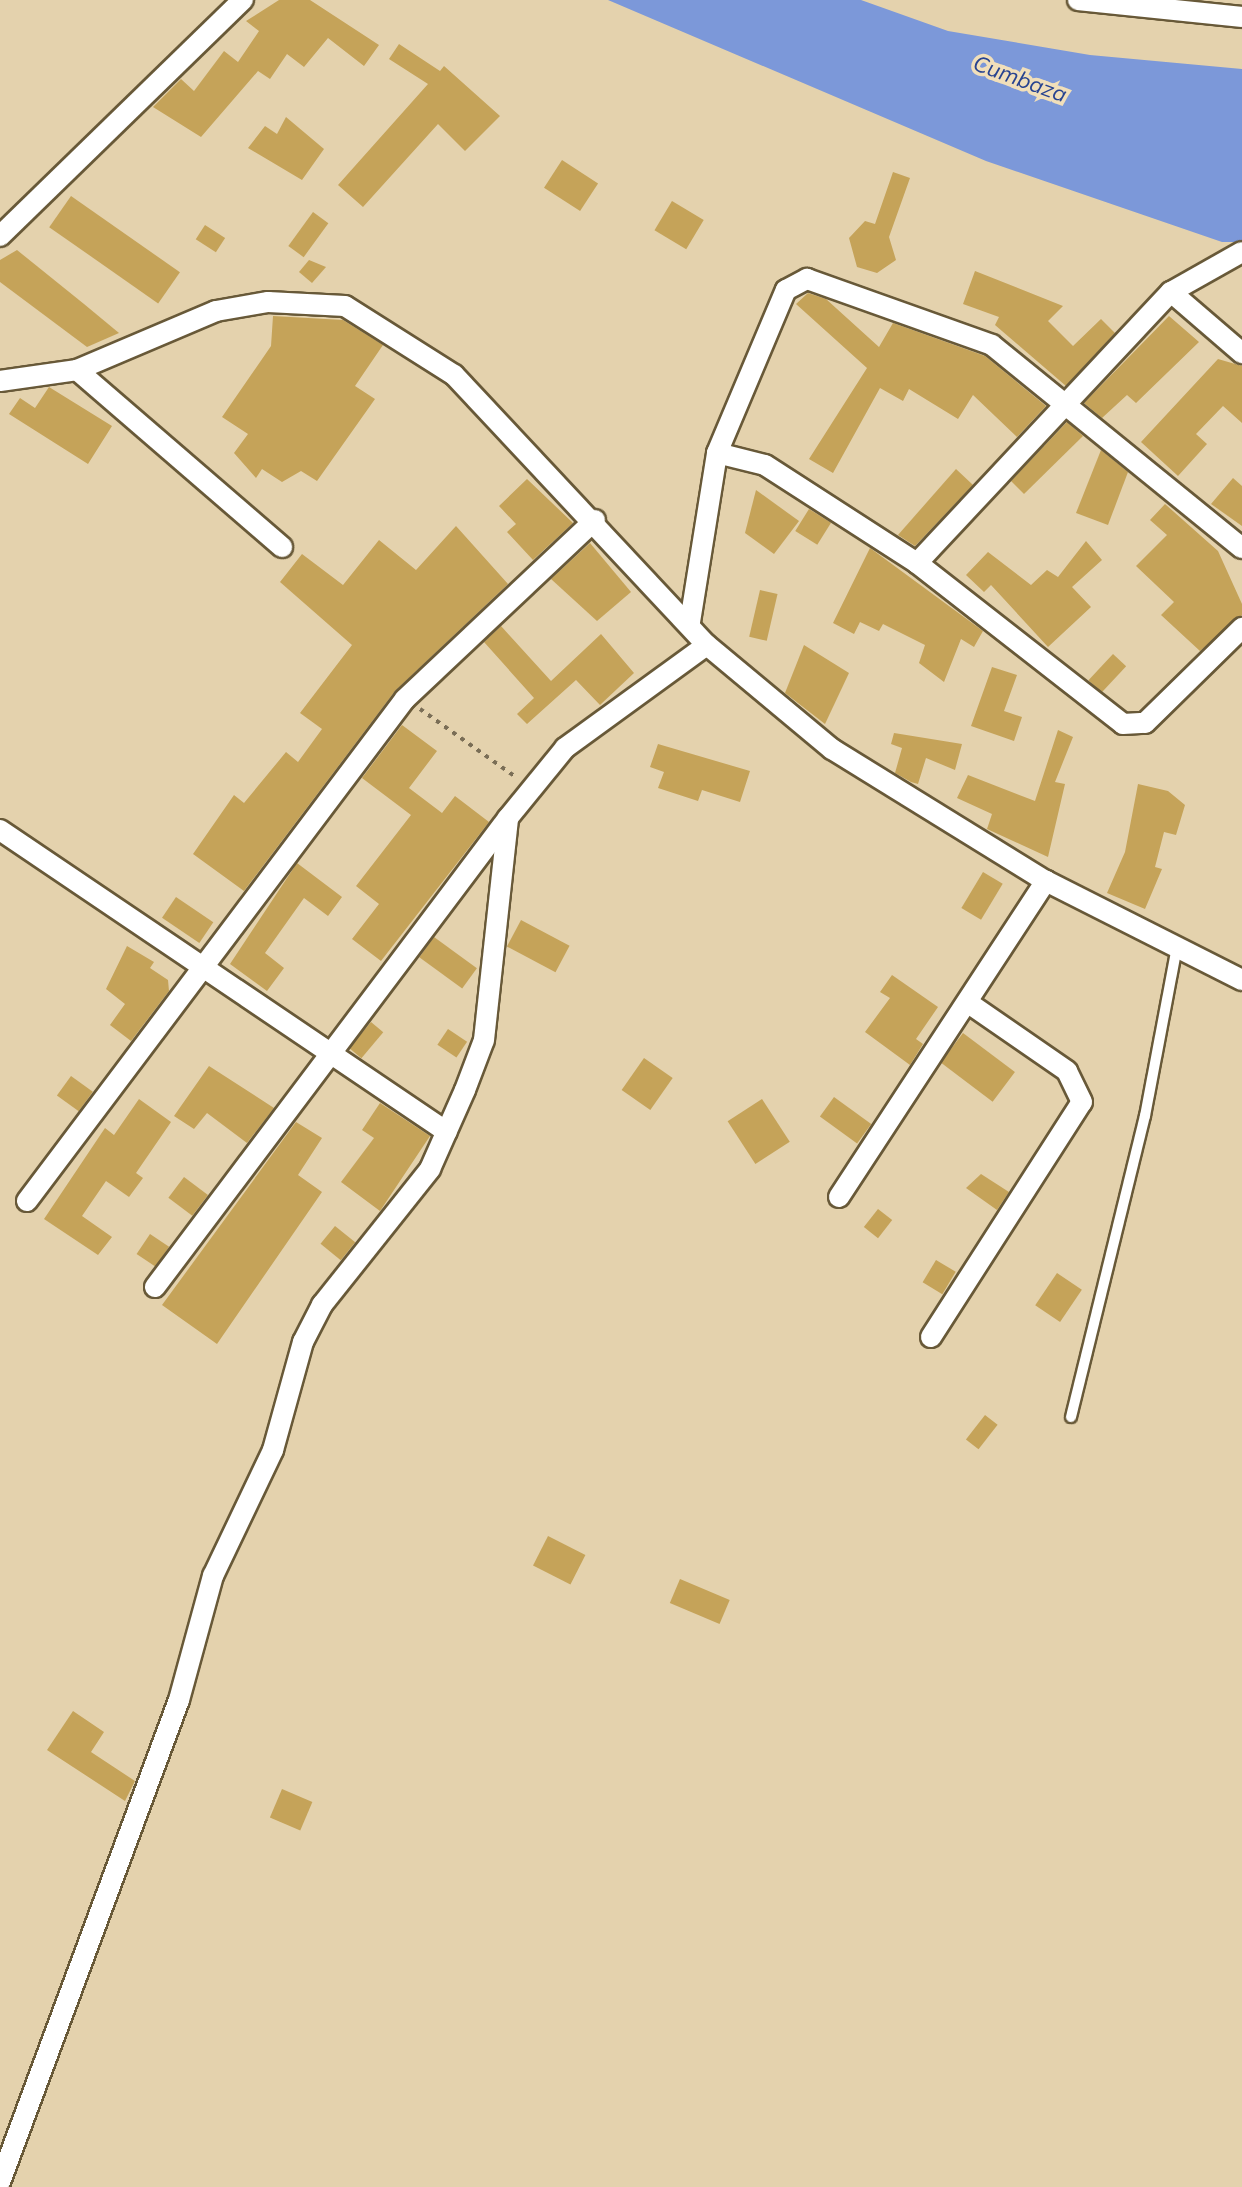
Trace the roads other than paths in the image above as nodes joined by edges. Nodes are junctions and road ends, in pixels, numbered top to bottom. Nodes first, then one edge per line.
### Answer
1 (243, 0) edge
2 (1078, 0) edge
3 (1242, 17) edge
4 (0, 236) edge
5 (1242, 252) edge
6 (1171, 292) junction
7 (1242, 353) edge
8 (77, 370) junction
9 (0, 381) edge
10 (1067, 400) junction
11 (717, 453) junction
12 (595, 520) junction
13 (282, 547) dead end
14 (1242, 548) edge
15 (917, 563) junction
16 (690, 622) junction
17 (1242, 628) edge
18 (707, 645) junction
19 (508, 818) junction
20 (0, 830) edge
21 (1046, 881) junction
22 (1177, 944) junction
23 (197, 969) junction
24 (1242, 980) edge
25 (967, 1002) junction
26 (328, 1049) junction
27 (447, 1132) junction
28 (839, 1197) dead end
29 (27, 1201) dead end
30 (155, 1287) dead end
31 (931, 1337) dead end
32 (1071, 1417) dead end
33 (0, 2182) edge

1 - 4 street
2 - 3 street
5 - 6 street
6 - 7 street
6 - 10 street
8 - 9 street
8 - 12 street
8 - 13 street
10 - 11 street
10 - 14 street
10 - 15 street
11 - 15 street
11 - 16 street
12 - 16 street
12 - 23 street
15 - 17 street
16 - 18 street
18 - 19 street
18 - 21 street
19 - 26 street
19 - 27 street
20 - 23 street
21 - 22 street
21 - 25 street
22 - 24 street
22 - 32 lane
23 - 26 street
23 - 29 street
25 - 28 street
25 - 31 street
26 - 27 street
26 - 30 street
27 - 33 street

